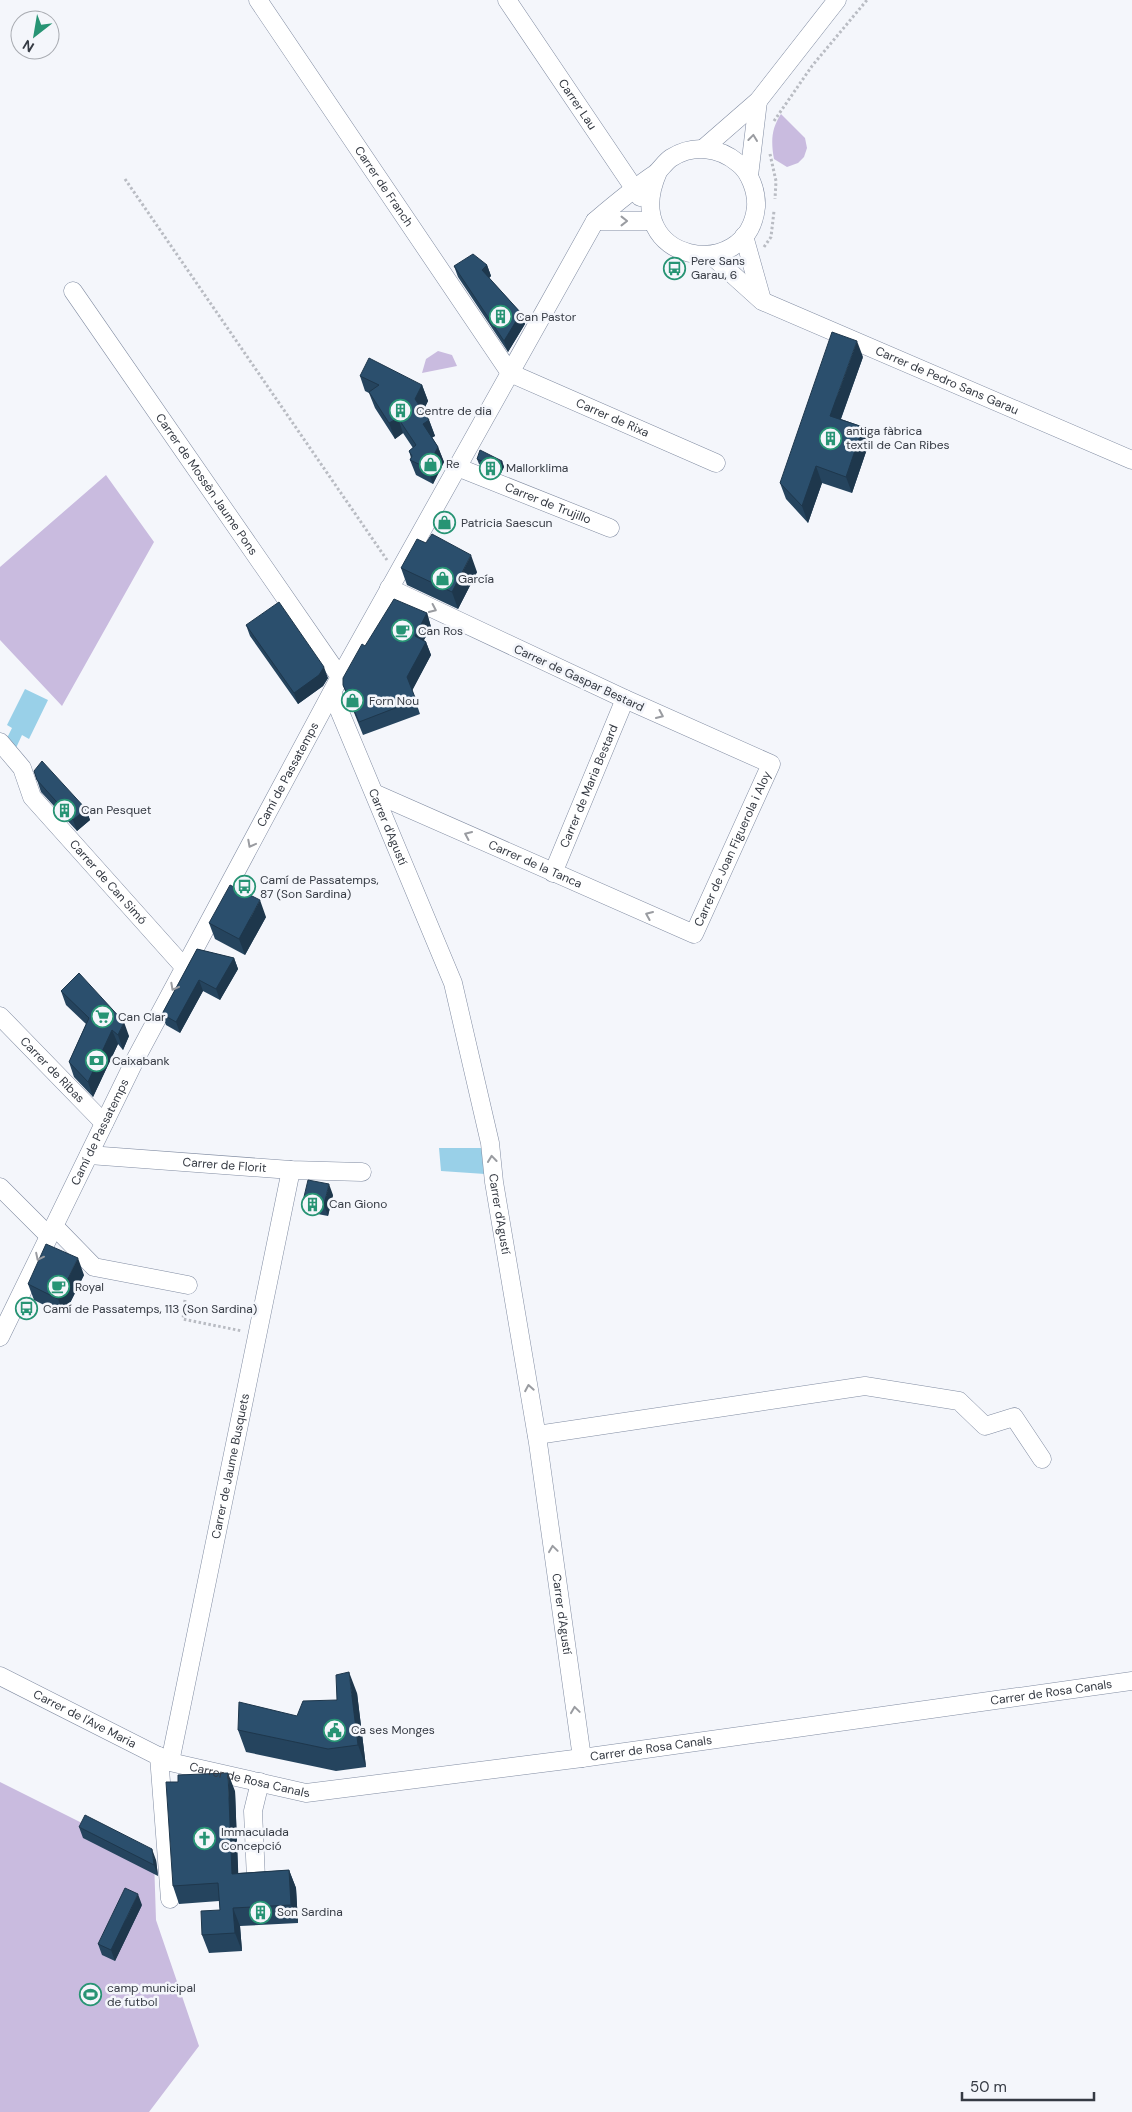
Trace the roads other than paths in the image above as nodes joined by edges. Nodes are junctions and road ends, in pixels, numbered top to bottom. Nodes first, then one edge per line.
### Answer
1 (258, 0) edge
2 (507, 0) edge
3 (837, 0) edge
4 (758, 101) junction
5 (704, 148) junction
6 (658, 172) junction
7 (749, 176) junction
8 (634, 188) junction
9 (651, 215) junction
10 (595, 221) junction
11 (744, 236) junction
12 (711, 255) junction
13 (73, 291) dead end
14 (762, 301) junction
15 (510, 373) junction
16 (1132, 460) edge
17 (716, 463) dead end
18 (457, 467) junction
19 (610, 528) dead end
20 (393, 582) junction
21 (340, 677) junction
22 (332, 693) junction
23 (625, 699) junction
24 (0, 742) edge
25 (770, 764) joint
26 (376, 794) junction
27 (553, 874) junction
28 (694, 934) joint
29 (185, 968) junction
30 (0, 1016) edge
31 (104, 1123) junction
32 (89, 1155) junction
33 (290, 1170) junction
34 (362, 1172) dead end
35 (0, 1187) edge
36 (52, 1231) junction
37 (188, 1284) road end
38 (0, 1337) edge
39 (537, 1435) junction
40 (1042, 1459) dead end
41 (0, 1676) edge
42 (1132, 1681) edge
43 (582, 1758) junction
44 (164, 1759) junction
45 (260, 1782) junction
46 (256, 1879) edge
47 (170, 1899) dead end

1 - 15 street, Carrer de Franch
2 - 8 street, Carrer Lau
3 - 4 street
4 - 5 street
7 -> 4 street
5 - 6 street
5 - 7 street
6 - 8 street
6 - 9 street
7 - 11 street
8 - 9 street, Carrer Lau
8 - 10 street
10 -> 9 street
9 - 12 street
10 - 15 street, Camí de Passatemps
11 - 12 street
11 - 14 street
12 - 14 street, Carrer de Pedro Sans Garau
13 - 21 street, Carrer de Mossèn Jaume Pons
14 - 16 street, Carrer de Pedro Sans Garau
15 - 17 street, Carrer de Rixa
15 - 18 street, Camí de Passatemps
18 - 19 street, Carrer de Trujillo
18 - 20 street, Camí de Passatemps
20 - 21 street, Camí de Passatemps
20 -> 23 street, Carrer de Gaspar Bestard
21 - 22 street, Camí de Passatemps
22 - 26 street, Carrer d'Agustí
22 -> 29 street, Camí de Passatemps
23 -> 25 street, Carrer de Gaspar Bestard
23 - 27 street, Carrer de Maria Bestard
24 - 29 street, Carrer de Can Simó
25 - 28 street, Carrer de Joan Figuerola i Aloy
27 -> 26 street, Carrer de la Tanca
39 -> 26 street, Carrer d'Agustí
28 -> 27 street, Carrer de la Tanca
29 -> 31 street, Camí de Passatemps
30 - 31 street, Carrer de Ribas
31 - 32 street, Camí de Passatemps
32 - 33 street, Carrer de Florit
32 - 36 street, Camí de Passatemps
33 - 34 street, Carrer de Florit
33 - 44 street, Carrer de Jaume Busquets
35 - 36 street
36 - 37 street
36 -> 38 street, Camí de Passatemps
39 - 40 street
43 -> 39 street, Carrer d'Agustí
41 - 44 street, Carrer de l'Ave Maria
42 - 43 street, Carrer de Rosa Canals
43 - 45 street, Carrer de Rosa Canals
44 - 45 street, Carrer de Rosa Canals
44 - 47 street, Carrer de Jaume Busquets
45 - 46 street

